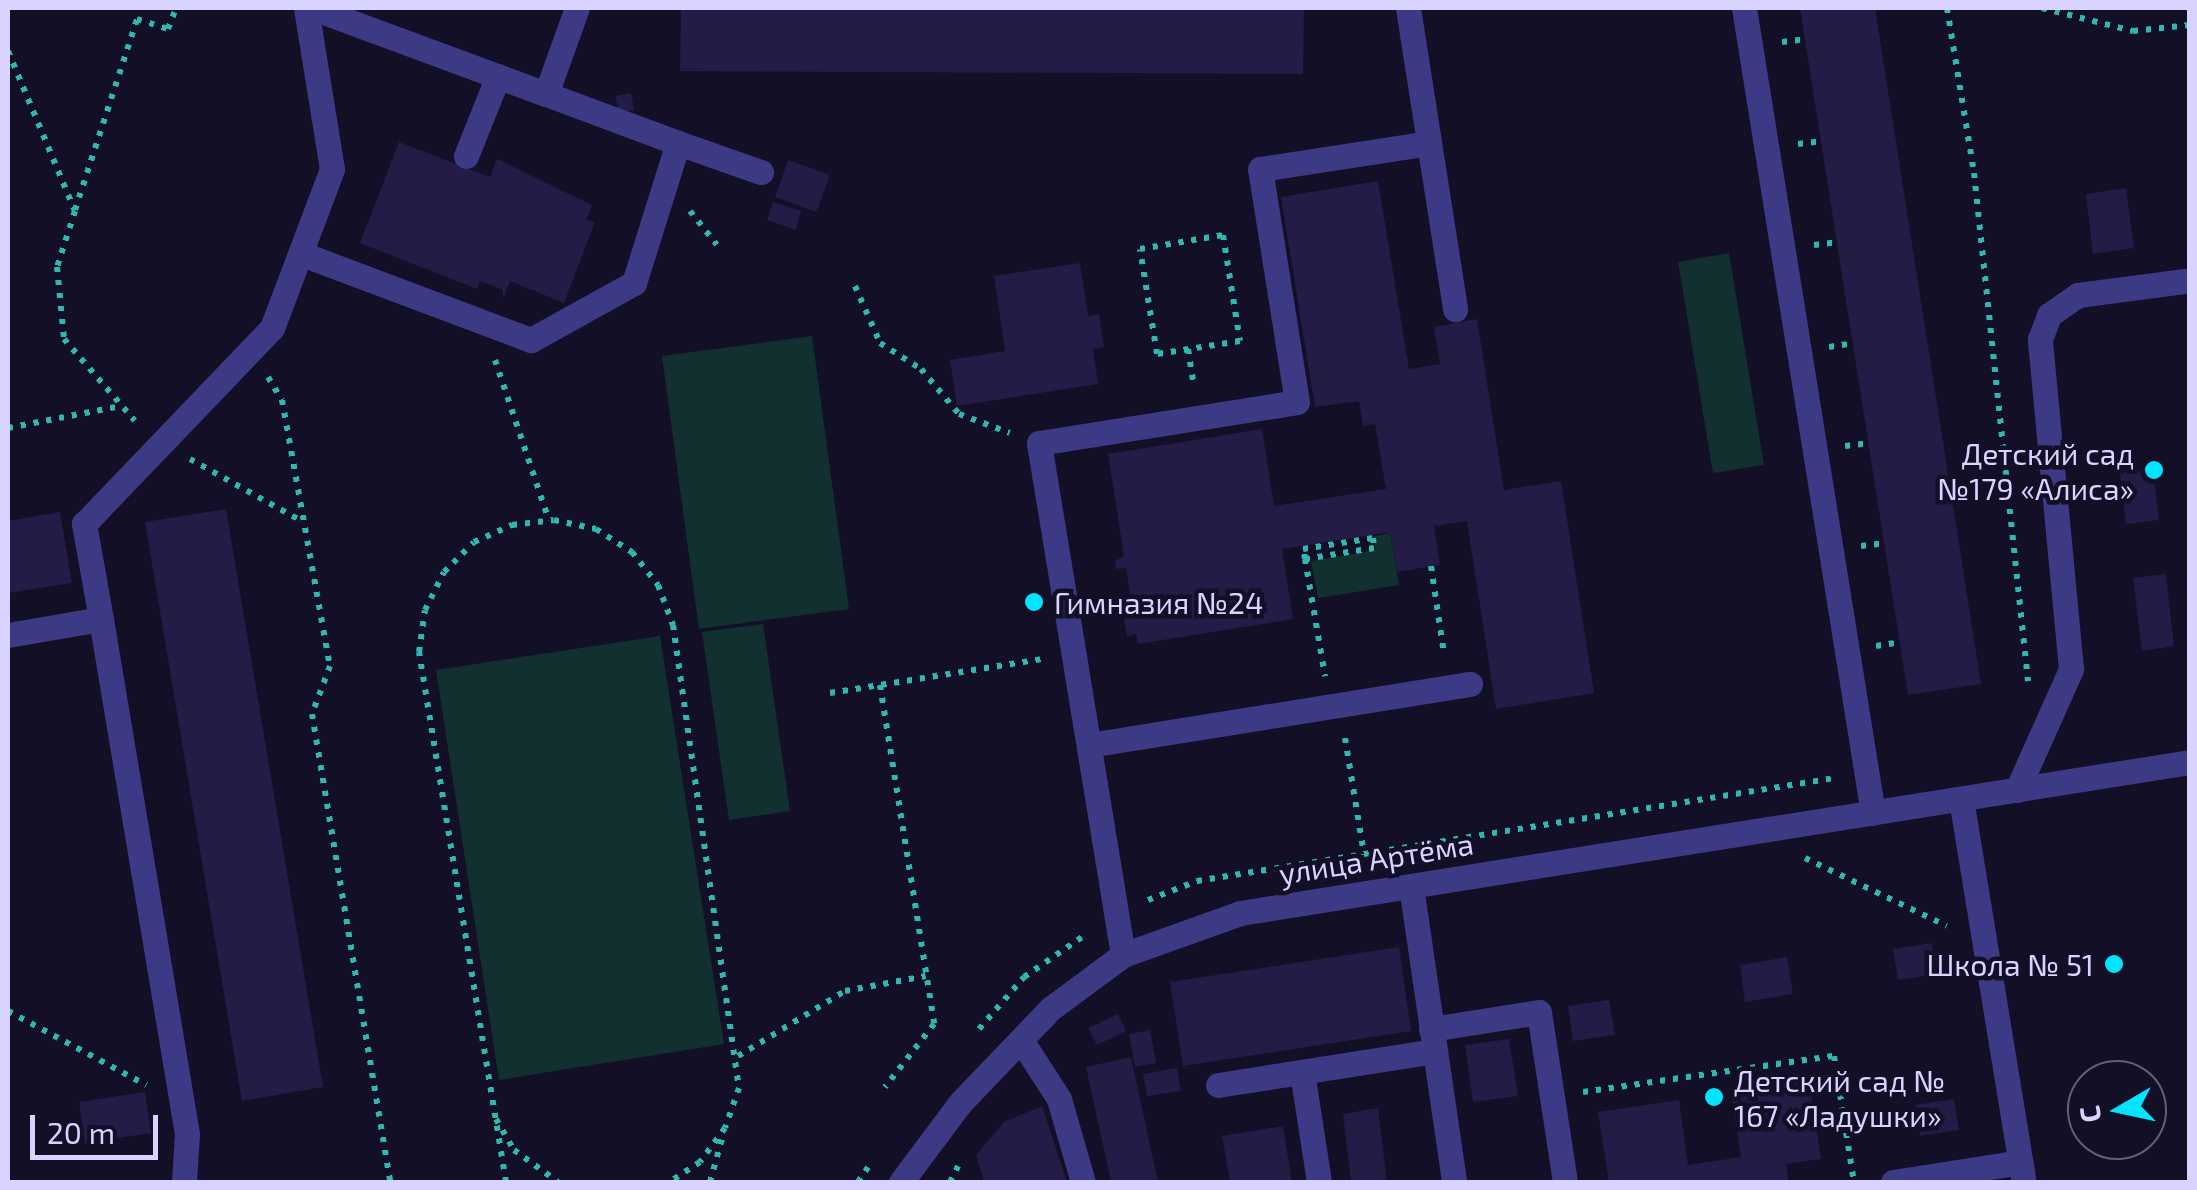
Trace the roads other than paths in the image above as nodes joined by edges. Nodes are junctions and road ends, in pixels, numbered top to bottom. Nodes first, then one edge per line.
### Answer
1 (310, 8) edge
2 (576, 8) edge
3 (1408, 8) edge
4 (1744, 8) edge
5 (498, 76) junction
6 (546, 94) junction
7 (678, 143) junction
8 (1429, 143) junction
9 (466, 156) dead end
10 (762, 172) dead end
11 (302, 254) junction
12 (2185, 281) dead end
13 (1455, 310) dead end
14 (101, 620) junction
15 (8, 635) edge
16 (1460, 686) road end
17 (1089, 745) junction
18 (2190, 762) edge
19 (2016, 790) junction
20 (1961, 799) junction
21 (1872, 814) junction
22 (1411, 886) junction
23 (1122, 955) junction
24 (1021, 1040) junction
25 (1433, 1040) junction
26 (1302, 1072) junction
27 (1218, 1085) dead end
28 (2022, 1172) edge
29 (184, 1182) edge
30 (901, 1182) edge
31 (1083, 1182) edge
32 (1319, 1182) edge
33 (1454, 1182) edge
34 (1565, 1182) edge
35 (1893, 1182) edge

1 - 5 street
1 - 11 street
2 - 6 street
3 - 8 street
4 - 21 street
5 - 6 street
5 - 9 street
6 - 7 street
7 - 10 street
7 - 11 street
8 - 13 street
8 - 17 street
11 - 14 street
12 - 19 street
14 - 15 street
14 - 29 street
16 - 17 street
17 - 23 street
18 - 19 street, улица Артёма
19 - 20 street, улица Артёма
20 - 21 street, улица Артёма
20 - 28 street
21 - 22 street, улица Артёма
22 - 23 street, улица Артёма
22 - 25 street
23 - 24 street, улица Артёма
24 - 30 street, улица Артёма
24 - 31 street
25 - 26 street
25 - 33 street
25 - 34 street
26 - 27 street
26 - 32 street
28 - 35 street

